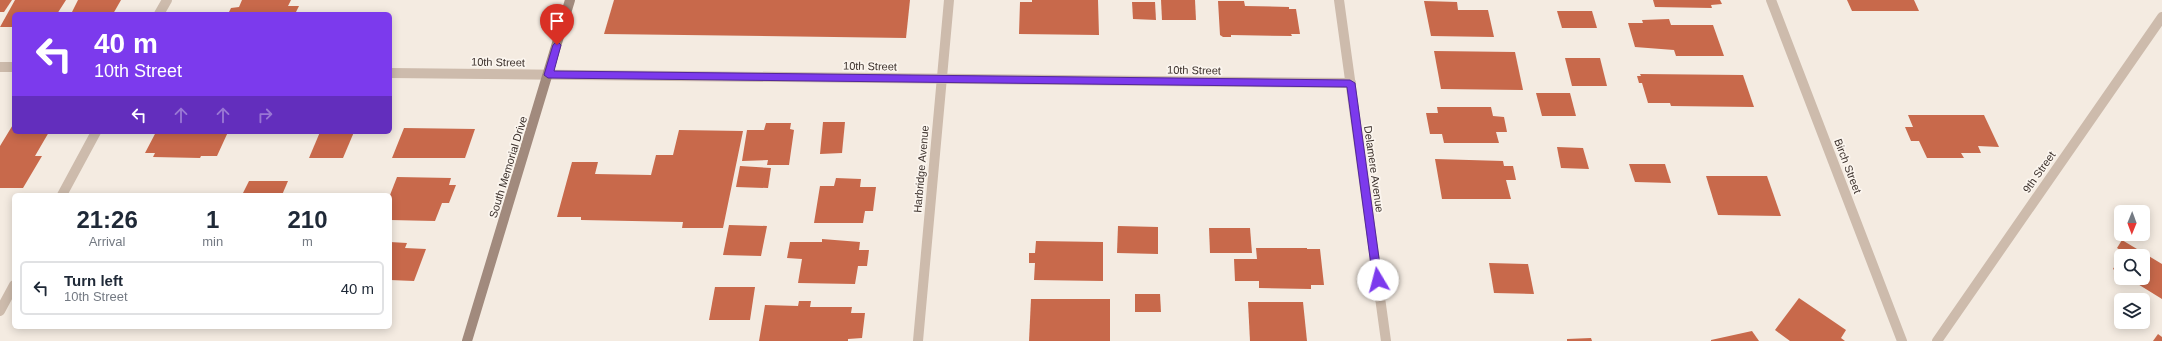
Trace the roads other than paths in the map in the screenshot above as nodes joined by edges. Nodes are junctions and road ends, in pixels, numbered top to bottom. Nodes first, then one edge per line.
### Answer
1 (167, 0) edge
2 (570, 0) edge
3 (949, 0) edge
4 (1339, 0) edge
5 (1771, 0) edge
6 (160, 12) edge
7 (2162, 17) edge
8 (0, 67) edge
9 (12, 67) edge
10 (392, 73) edge
11 (548, 75) junction
12 (941, 79) junction
13 (1350, 83) junction
14 (95, 134) edge
15 (63, 193) edge
16 (12, 289) edge
17 (0, 311) edge
18 (467, 341) edge
19 (918, 341) edge
20 (1386, 341) edge
21 (1902, 341) edge
22 (1936, 341) edge

1 - 6 street
2 - 11 main road, South Memorial Drive
3 - 12 street, Harbridge Avenue
4 - 13 street, Delamere Avenue
5 - 21 street, Birch Street
7 - 22 street, 9th Street
8 - 9 street
10 - 11 street, 10th Street
11 - 12 street, 10th Street
11 - 18 main road, South Memorial Drive
12 - 13 street, 10th Street
12 - 19 street, Harbridge Avenue
13 - 20 street, Delamere Avenue
14 - 15 street
16 - 17 street

